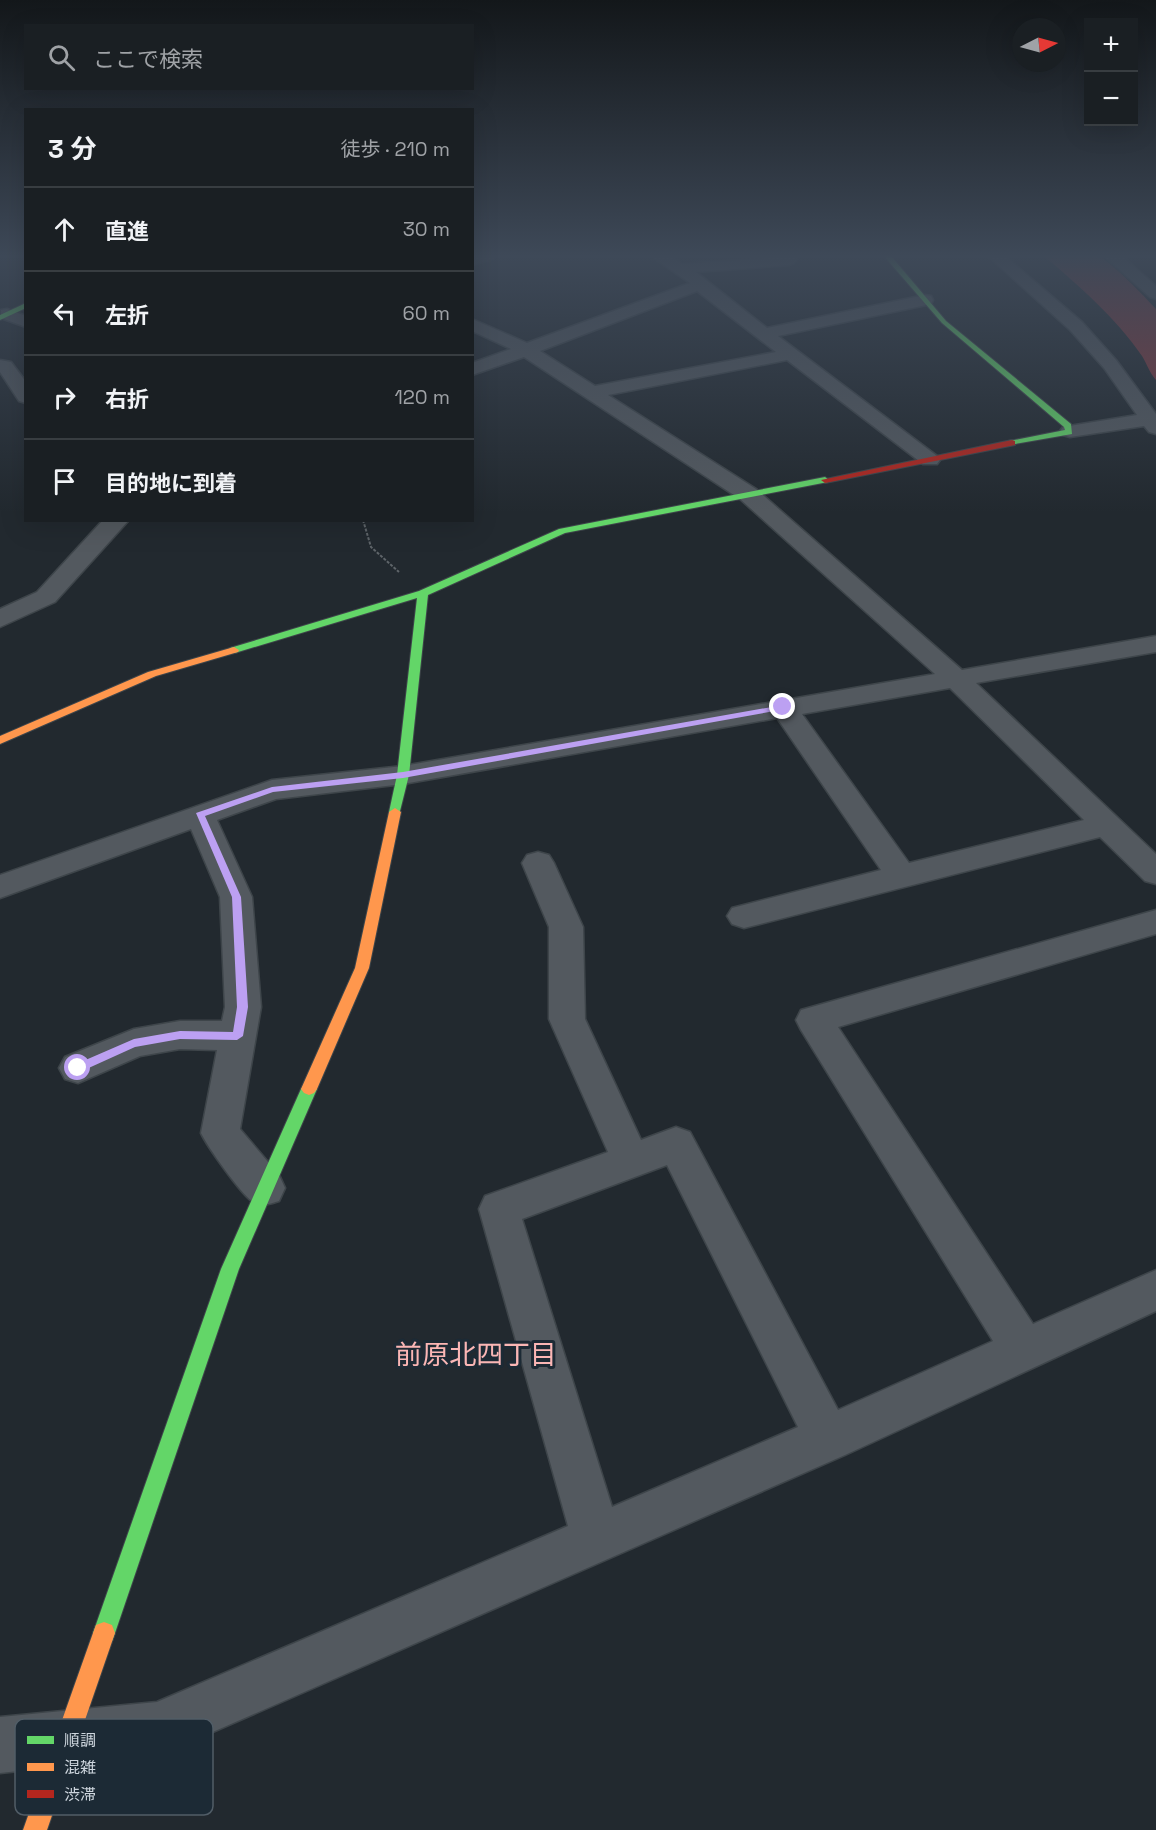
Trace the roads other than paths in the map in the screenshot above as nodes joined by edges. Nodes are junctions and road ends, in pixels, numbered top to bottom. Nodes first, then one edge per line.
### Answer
1 (510, 341) edge
2 (543, 341) edge
3 (774, 341) edge
4 (966, 341) edge
5 (1090, 341) edge
6 (525, 348) junction
7 (790, 354) junction
8 (0, 366) edge
9 (474, 369) edge
10 (592, 392) junction
11 (24, 394) edge
12 (1152, 423) edge
13 (1070, 431) junction
14 (930, 460) junction
15 (748, 494) junction
16 (115, 522) edge
17 (423, 593) junction
18 (0, 619) edge
19 (1156, 644) edge
20 (1129, 648) junction
21 (1156, 670) edge
22 (954, 677) junction
23 (783, 707) junction
24 (0, 740) edge
25 (403, 775) junction
26 (200, 815) junction
27 (1106, 825) junction
28 (538, 863) dead end
29 (1156, 873) edge
30 (902, 877) junction
31 (0, 887) edge
32 (744, 916) dead end
33 (1156, 922) edge
34 (237, 1036) junction
35 (78, 1068) dead end
36 (631, 1160) junction
37 (265, 1188) junction
38 (1156, 1290) edge
39 (1023, 1348) junction
40 (828, 1438) junction
41 (596, 1537) junction
42 (72, 1719) edge
43 (181, 1719) edge
44 (15, 1744) edge
45 (0, 1745) edge
46 (40, 1815) edge
47 (35, 1830) edge

1 - 6 street
2 - 6 street
3 - 7 street
4 - 13 street
5 - 12 street
6 - 9 street
6 - 10 street
7 - 10 street
7 - 14 street
8 - 11 street
10 - 15 street
12 - 13 street
13 - 14 street
14 - 15 street
15 - 17 street
15 - 22 street
16 - 18 street
17 - 24 street
17 - 25 street
19 - 20 street
20 - 21 street
20 - 22 street
22 - 23 street
22 - 27 street
23 - 25 street
23 - 30 street
25 - 26 street
25 - 37 street
26 - 31 street
26 - 34 street
27 - 29 street
27 - 30 street
28 - 36 street
30 - 32 street
33 - 39 street
34 - 35 street
34 - 37 street
36 - 40 street
36 - 41 street
37 - 42 street
38 - 39 street
39 - 40 street
40 - 41 street
41 - 43 street
44 - 45 street
46 - 47 street

